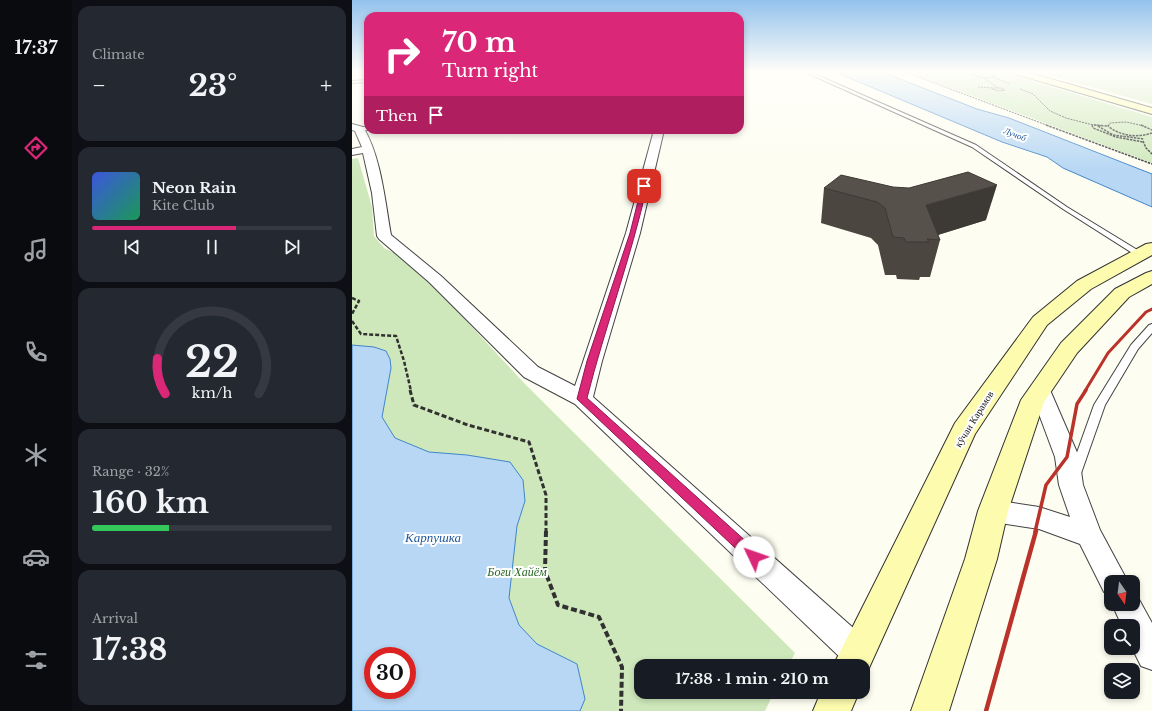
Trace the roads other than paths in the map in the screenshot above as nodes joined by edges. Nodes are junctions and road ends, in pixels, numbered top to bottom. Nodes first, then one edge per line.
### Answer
1 (882, 105) edge
2 (1132, 105) edge
3 (1152, 111) edge
4 (360, 128) edge
5 (658, 134) edge
6 (368, 149) junction
7 (352, 152) edge
8 (1146, 251) edge
9 (1152, 277) edge
10 (1152, 327) edge
11 (1040, 390) junction
12 (582, 399) junction
13 (1071, 485) junction
14 (993, 511) junction
15 (1089, 535) junction
16 (1110, 575) edge
17 (1130, 611) edge
18 (1152, 655) edge
19 (854, 659) edge
20 (837, 699) edge
21 (832, 711) edge
22 (930, 711) edge

1 - 8 lane
2 - 3 main road
4 - 6 street
5 - 12 street
6 - 7 street
6 - 12 street
8 - 19 main road, кӯчаи Карамов
9 - 11 main road
10 - 13 lane
11 - 13 street
11 - 14 main road
12 - 19 street
13 - 15 street
14 - 15 street
14 - 22 main road
15 - 16 street
17 - 18 street
20 - 21 main road

